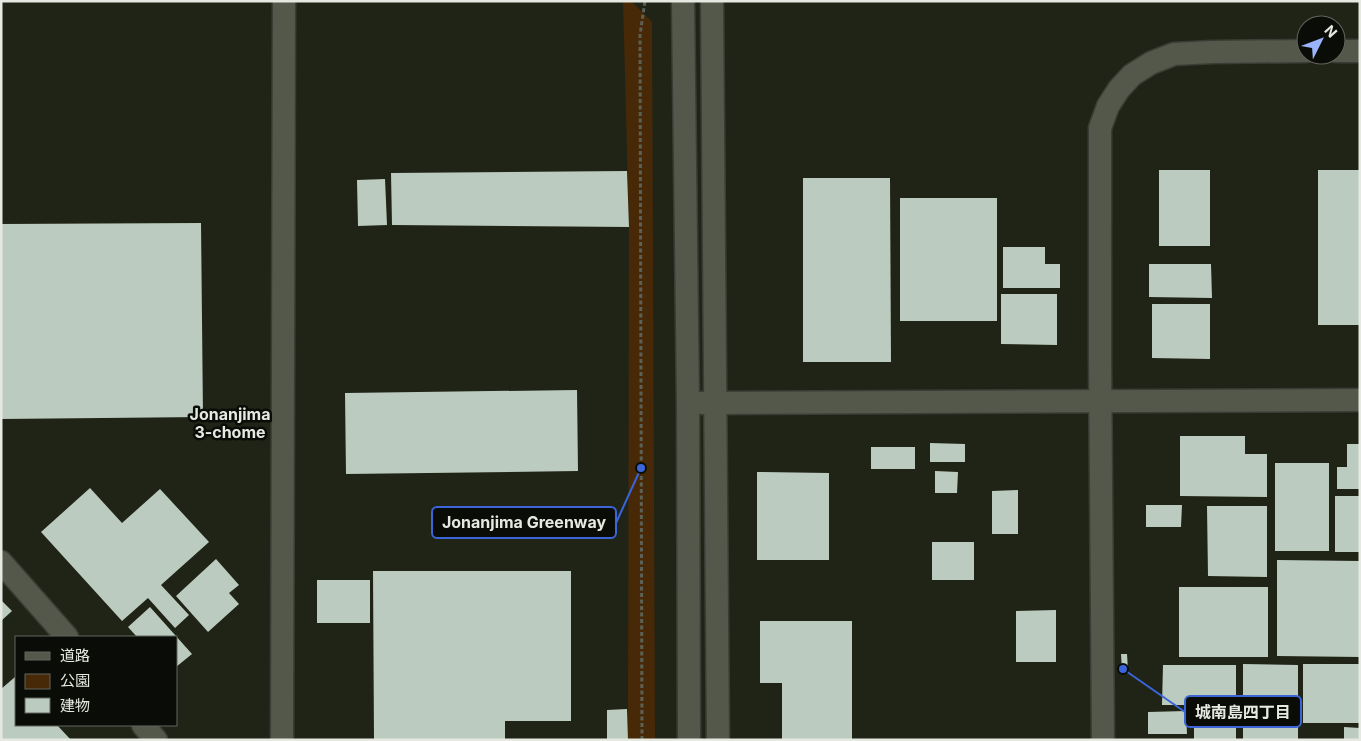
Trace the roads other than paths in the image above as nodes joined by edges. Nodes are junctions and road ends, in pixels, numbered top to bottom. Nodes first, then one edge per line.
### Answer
1 (284, 1) edge
2 (682, 1) edge
3 (712, 1) edge
4 (1296, 51) edge
5 (1346, 51) edge
6 (1360, 51) edge
7 (1100, 400) junction
8 (1360, 400) edge
9 (688, 403) junction
10 (716, 403) junction
11 (1, 562) edge
12 (66, 636) edge
13 (144, 726) edge
14 (156, 740) edge
15 (282, 740) edge
16 (689, 740) edge
17 (718, 740) edge
18 (1103, 740) edge

1 - 15 street
2 - 9 street
3 - 10 street
4 - 7 street
5 - 6 street
7 - 8 street
7 - 10 street
7 - 18 street
9 - 10 street
9 - 16 street
10 - 17 street
11 - 12 street
13 - 14 street

